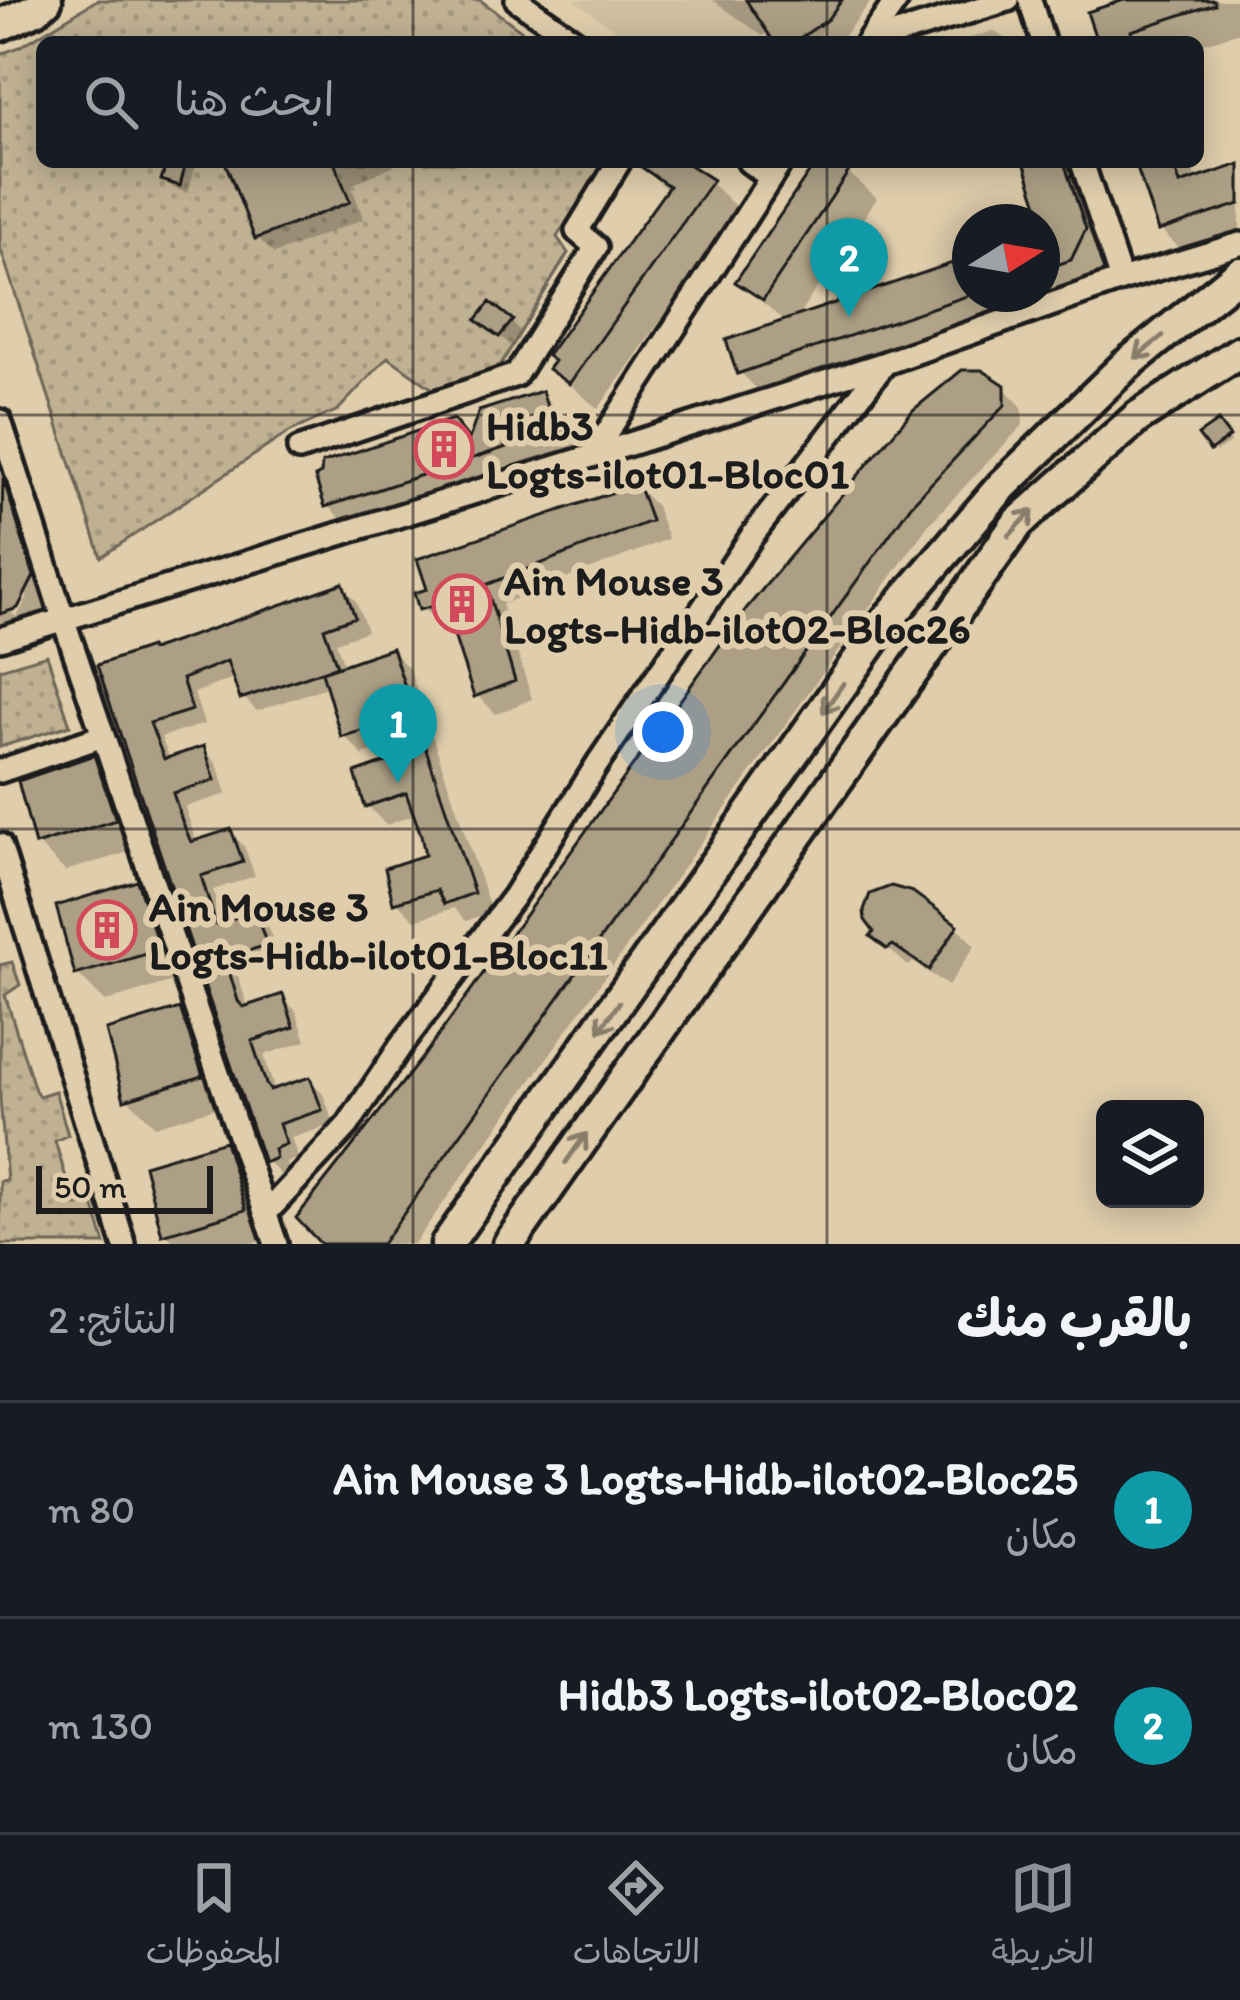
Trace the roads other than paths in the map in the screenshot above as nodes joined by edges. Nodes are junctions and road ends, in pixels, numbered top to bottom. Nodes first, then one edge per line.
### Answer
1 (46, 0) edge
2 (517, 0) edge
3 (897, 0) edge
4 (1008, 0) edge
5 (1030, 0) edge
6 (0, 25) edge
7 (568, 36) edge
8 (873, 36) edge
9 (889, 36) edge
10 (1041, 36) edge
11 (615, 168) edge
12 (1084, 168) edge
13 (775, 169) edge
14 (1240, 244) edge
15 (1240, 273) edge
16 (1121, 280) junction
17 (1240, 352) edge
18 (886, 363) junction
19 (2, 431) edge
20 (299, 449) dead end
21 (592, 456) junction
22 (62, 618) junction
23 (0, 639) edge
24 (103, 736) junction
25 (0, 770) edge
26 (0, 844) edge
27 (266, 1213) junction
28 (124, 1244) edge
29 (276, 1244) edge
30 (447, 1244) edge
31 (509, 1244) edge

1 - 6 street
2 - 7 street
3 - 8 street
4 - 9 street
5 - 10 street
11 - 20 street
12 - 16 street
13 - 21 street
14 - 16 street
15 -> 30 street
16 - 18 street
31 -> 17 street
18 - 21 street
18 - 27 street
19 - 22 street
21 - 22 street
22 - 23 street
22 - 24 street
24 - 25 street
24 - 27 street
26 - 28 street
27 - 29 street

